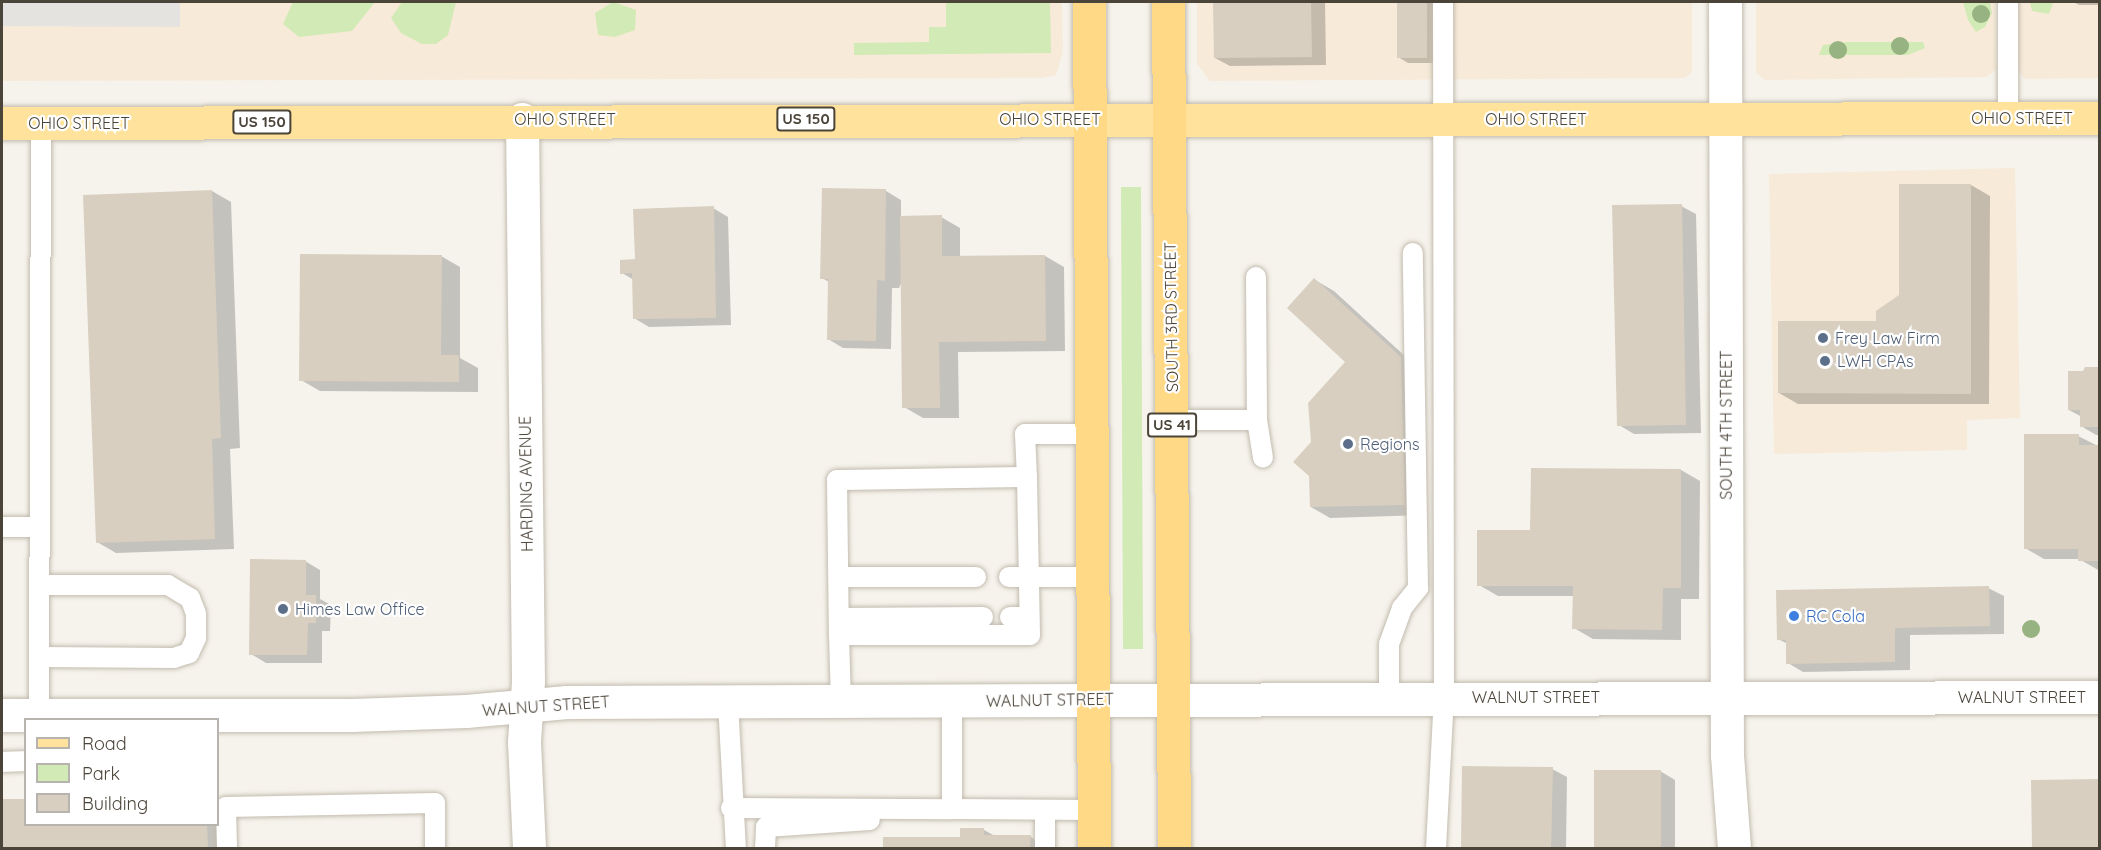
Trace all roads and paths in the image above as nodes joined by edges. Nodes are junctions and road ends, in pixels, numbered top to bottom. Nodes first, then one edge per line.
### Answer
1 (1089, 2) edge
2 (1168, 2) edge
3 (1443, 2) edge
4 (1725, 2) edge
5 (2008, 2) edge
6 (1725, 118) junction
7 (2008, 118) junction
8 (2100, 118) edge
9 (522, 119) junction
10 (1090, 119) junction
11 (1443, 119) junction
12 (1169, 120) junction
13 (2, 123) edge
14 (41, 123) junction
15 (1413, 253) dead end
16 (1256, 277) dead end
17 (1173, 420) junction
18 (1257, 420) junction
19 (1090, 434) junction
20 (1263, 458) dead end
21 (1027, 477) junction
22 (2, 527) edge
23 (39, 527) junction
24 (839, 577) junction
25 (976, 577) dead end
26 (1019, 577) junction
27 (1092, 577) junction
28 (39, 585) junction
29 (983, 617) dead end
30 (839, 626) junction
31 (39, 657) junction
32 (1389, 697) junction
33 (1444, 697) junction
34 (1727, 697) junction
35 (2100, 697) edge
36 (1173, 698) junction
37 (1092, 700) junction
38 (841, 701) junction
39 (952, 701) junction
40 (728, 702) junction
41 (527, 706) junction
42 (2, 716) edge
43 (39, 716) junction
44 (24, 761) edge
45 (2, 762) edge
46 (222, 798) edge
47 (731, 808) junction
48 (883, 808) junction
49 (952, 809) junction
50 (1093, 810) junction
51 (1045, 811) junction
52 (227, 849) edge
53 (435, 849) edge
54 (529, 849) edge
55 (736, 849) edge
56 (765, 849) edge
57 (1045, 849) edge
58 (1094, 849) edge
59 (1174, 849) edge
60 (1436, 849) edge
61 (1734, 849) edge

1 - 10 highway
2 - 12 highway, SOUTH 3RD STREET / US 41
3 - 11 lane
4 - 6 street, SOUTH 4TH STREET
5 - 7 lane
6 - 7 main road, OHIO STREET
6 - 11 main road, OHIO STREET
6 - 34 street, SOUTH 4TH STREET
7 - 8 main road, OHIO STREET
9 - 10 main road, OHIO STREET / US 150
9 - 14 main road, OHIO STREET / US 150
9 - 41 street, HARDING AVENUE
10 - 12 main road, OHIO STREET
10 - 19 highway
11 - 12 main road, OHIO STREET
11 - 33 lane
12 - 17 highway, SOUTH 3RD STREET / US 41
13 - 14 main road, OHIO STREET / US 150
14 - 23 lane
15 - 32 lane
16 - 18 lane
17 - 18 lane
17 - 36 highway, SOUTH 3RD STREET / US 41
18 - 20 lane
19 - 21 lane
19 - 27 highway
21 - 24 lane
21 - 26 lane
22 - 23 lane
23 - 28 lane
24 - 25 lane
24 - 30 lane
26 - 27 lane
26 - 30 lane
27 - 37 highway
28 - 31 lane
28 - 31 lane
29 - 30 lane
30 - 38 lane
31 - 43 lane
32 - 33 street, WALNUT STREET
32 - 36 street, WALNUT STREET
33 - 34 street, WALNUT STREET
33 - 60 lane
34 - 35 street, WALNUT STREET
34 - 61 street, SOUTH 4TH STREET
36 - 37 street, WALNUT STREET
36 - 59 highway, SOUTH 3RD STREET / US 41
37 - 39 street, WALNUT STREET
37 - 50 highway
38 - 39 street, WALNUT STREET
38 - 40 street, WALNUT STREET
39 - 49 lane
40 - 41 street, WALNUT STREET
40 - 47 lane
41 - 43 street, WALNUT STREET
41 - 54 street, HARDING AVENUE
42 - 43 street, WALNUT STREET
44 - 45 lane
46 - 52 lane
46 - 53 lane
47 - 48 lane
47 - 55 lane
48 - 49 lane
48 - 56 lane
49 - 51 lane
50 - 51 lane
50 - 58 highway
51 - 57 lane

